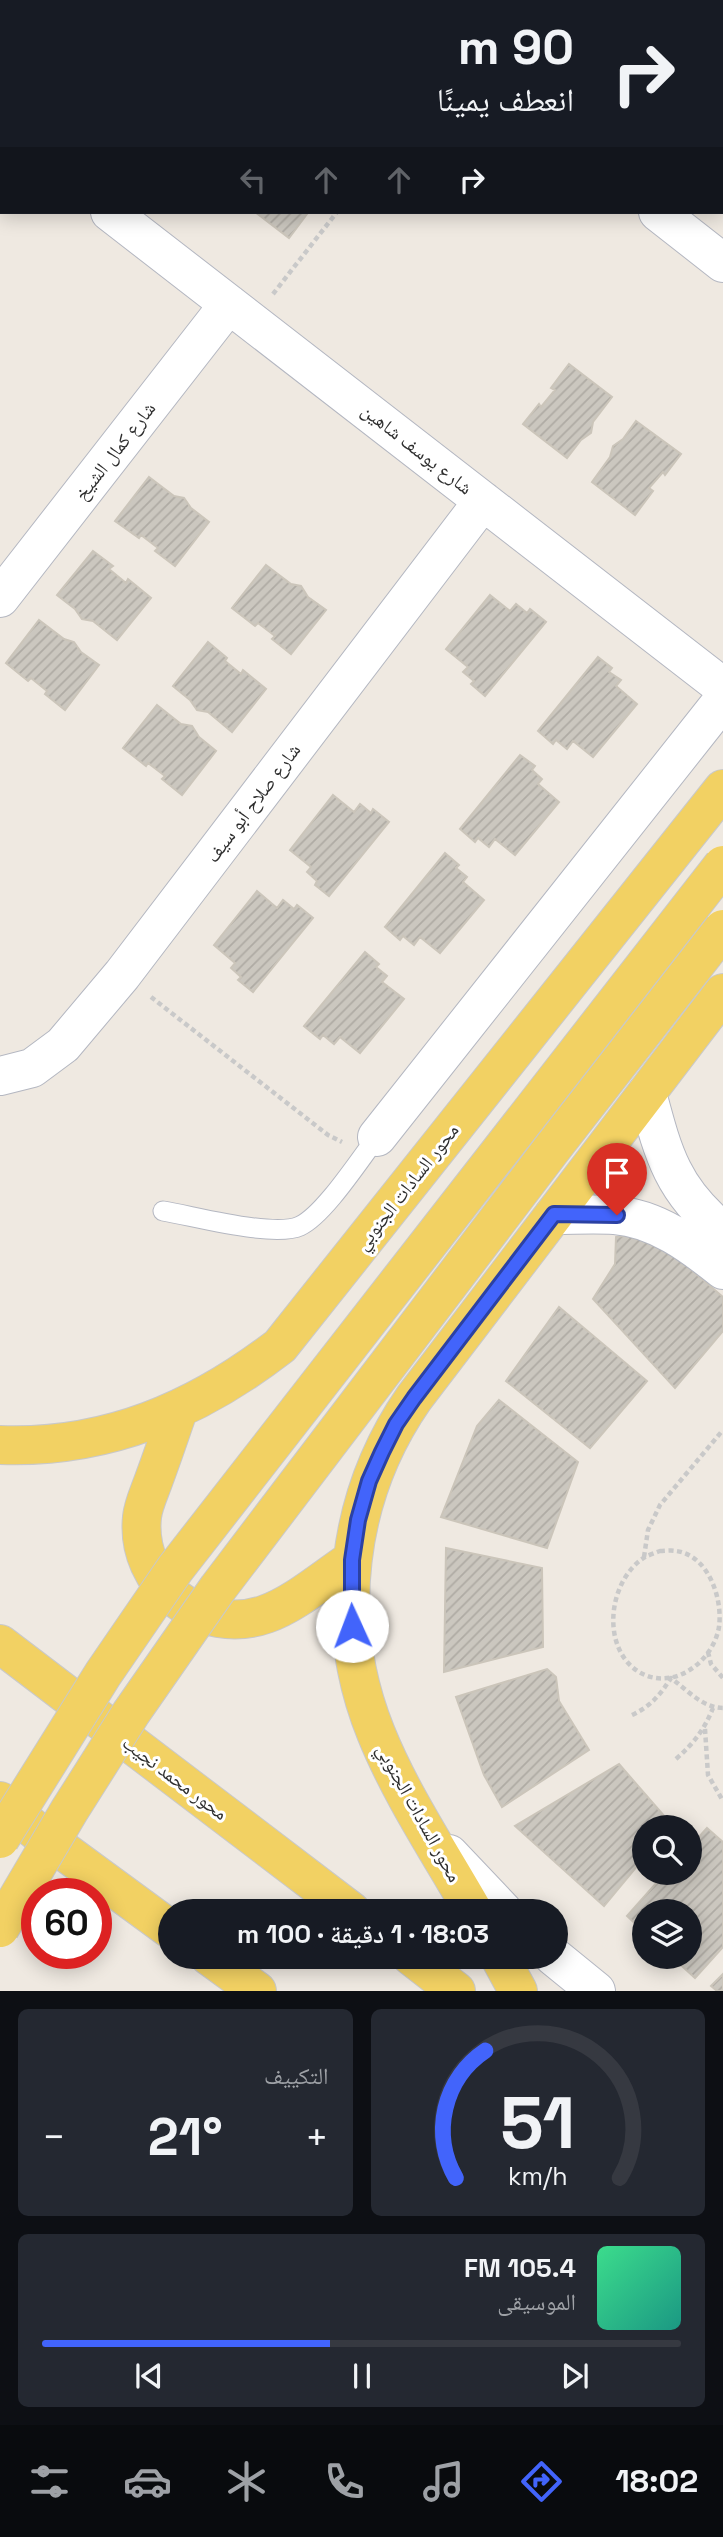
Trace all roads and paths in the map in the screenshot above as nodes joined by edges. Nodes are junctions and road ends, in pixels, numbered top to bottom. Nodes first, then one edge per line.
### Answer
1 (113, 214) edge
2 (335, 214) edge
3 (661, 214) edge
4 (723, 263) edge
5 (241, 313) junction
6 (483, 501) junction
7 (0, 598) edge
8 (723, 687) edge
9 (723, 700) edge
10 (723, 789) edge
11 (723, 865) edge
12 (723, 929) edge
13 (122, 975) junction
14 (723, 993) edge
15 (0, 1076) edge
16 (646, 1093) junction
17 (377, 1136) junction
18 (163, 1211) dead end
19 (554, 1214) junction
20 (723, 1231) edge
21 (723, 1270) edge
22 (178, 1411) junction
23 (723, 1430) edge
24 (0, 1445) edge
25 (644, 1558) junction
26 (352, 1560) junction
27 (721, 1628) edge
28 (0, 1644) edge
29 (708, 1651) junction
30 (671, 1678) junction
31 (723, 1678) edge
32 (713, 1708) junction
33 (723, 1708) edge
34 (632, 1716) dead end
35 (705, 1729) junction
36 (676, 1759) dead end
37 (0, 1801) edge
38 (723, 1801) edge
39 (422, 1821) junction
40 (0, 1839) edge
41 (335, 1899) edge
42 (466, 1899) edge
43 (491, 1899) edge
44 (158, 1920) edge
45 (0, 1928) edge
46 (227, 1969) edge
47 (428, 1969) edge
48 (506, 1969) edge
49 (568, 1969) edge
50 (257, 1991) edge
51 (456, 1991) edge
52 (519, 1991) edge
53 (596, 1991) edge

1 - 5 street, شارع يوسف شاهين
2 - 5 path
3 - 4 street
5 - 6 street, شارع يوسف شاهين
5 - 7 street, شارع كمال الشيخ
6 - 8 street, شارع يوسف شاهين
6 - 13 street, شارع صلاح أبو سيف
9 - 17 street
10 - 22 main road, محور السادات الجنوبي
11 - 40 main road, bridge
12 - 45 main road, bridge
13 - 15 street, شارع صلاح أبو سيف
13 - 17 path
14 - 16 main road, محور السادات الجنوبي
16 - 19 main road, محور السادات الجنوبي
16 - 20 street
17 - 18 lane
19 - 21 street
19 - 26 main road, محور السادات الجنوبي
22 - 24 main road, محور السادات الجنوبي
22 - 26 main road
23 - 25 path
25 - 27 path
25 - 30 path
26 - 39 main road, محور السادات الجنوبي
27 - 29 path
28 - 41 main road, محور محمد نجيب
29 - 30 path
29 - 31 path
30 - 32 path
30 - 34 path
32 - 33 path
32 - 35 path
35 - 36 path
35 - 38 path
37 - 44 main road
39 - 42 main road, محور السادات الجنوبي
39 - 43 street
46 - 50 main road
47 - 51 main road
48 - 52 main road
49 - 53 street

